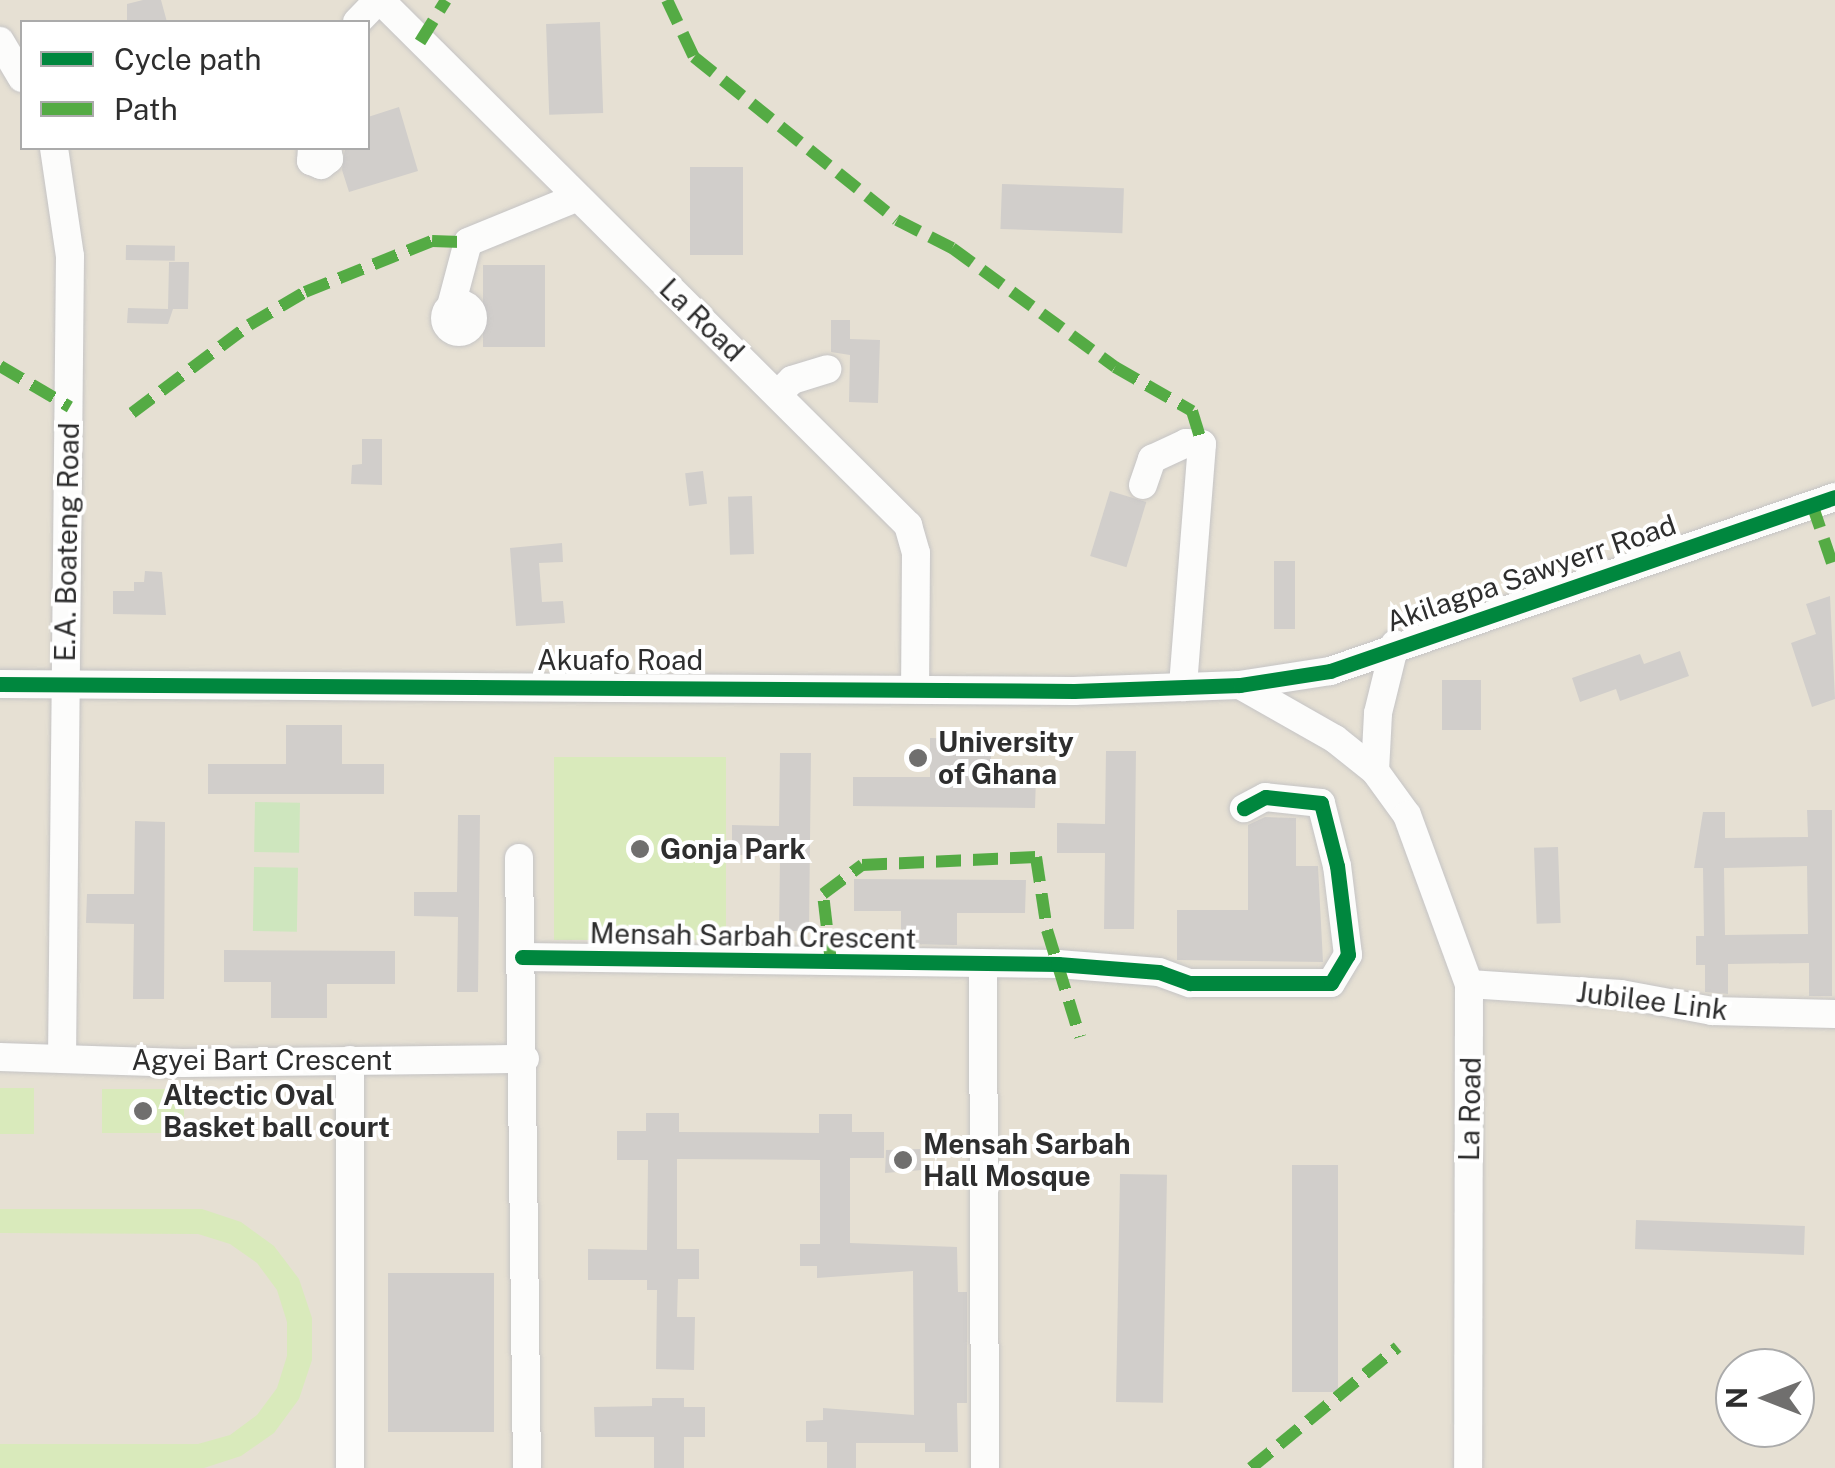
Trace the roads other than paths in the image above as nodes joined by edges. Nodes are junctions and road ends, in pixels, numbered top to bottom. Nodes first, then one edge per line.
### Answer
1 (379, 0) edge
2 (359, 20) edge
3 (0, 41) edge
4 (20, 75) edge
5 (54, 150) edge
6 (312, 150) edge
7 (327, 150) edge
8 (576, 198) junction
9 (452, 306) dead end
10 (827, 369) dead end
11 (778, 394) junction
12 (1143, 485) dead end
13 (1835, 497) edge
14 (1395, 644) junction
15 (0, 684) edge
16 (64, 684) junction
17 (1240, 684) junction
18 (915, 687) junction
19 (1182, 687) junction
20 (1375, 770) junction
21 (1244, 808) dead end
22 (520, 858) dead end
23 (522, 957) junction
24 (984, 967) junction
25 (1470, 984) junction
26 (1835, 1014) edge
27 (0, 1057) edge
28 (62, 1058) junction
29 (524, 1059) junction
30 (350, 1060) junction
31 (350, 1468) edge
32 (527, 1468) edge
33 (985, 1468) edge
34 (1468, 1468) edge

1 - 2 street
1 - 8 street, La Road
3 - 4 street
5 - 16 street, E.A. Boateng Road
6 - 7 street
8 - 9 street
8 - 11 street, La Road
10 - 11 street
11 - 18 street, La Road
12 - 19 street
13 - 14 street, Akilagpa Sawyerr Road
14 - 17 street, Akilagpa Sawyerr Road
14 - 20 street
15 - 16 street, Akuafo Road
16 - 18 street, Akuafo Road
16 - 28 street, E.A. Boateng Road
17 - 19 street, Akuafo Road
17 - 20 street, La Road
18 - 19 street, Akuafo Road
20 - 25 street, La Road
21 - 24 street, Mensah Sarbah Crescent
22 - 23 street
23 - 24 street, Mensah Sarbah Crescent
23 - 29 street
24 - 33 street
25 - 26 street, Jubilee Link
25 - 34 street, La Road
27 - 28 street, Agyei Bart Crescent
28 - 30 street, Agyei Bart Crescent
29 - 30 street, Agyei Bart Crescent
29 - 32 street
30 - 31 street

